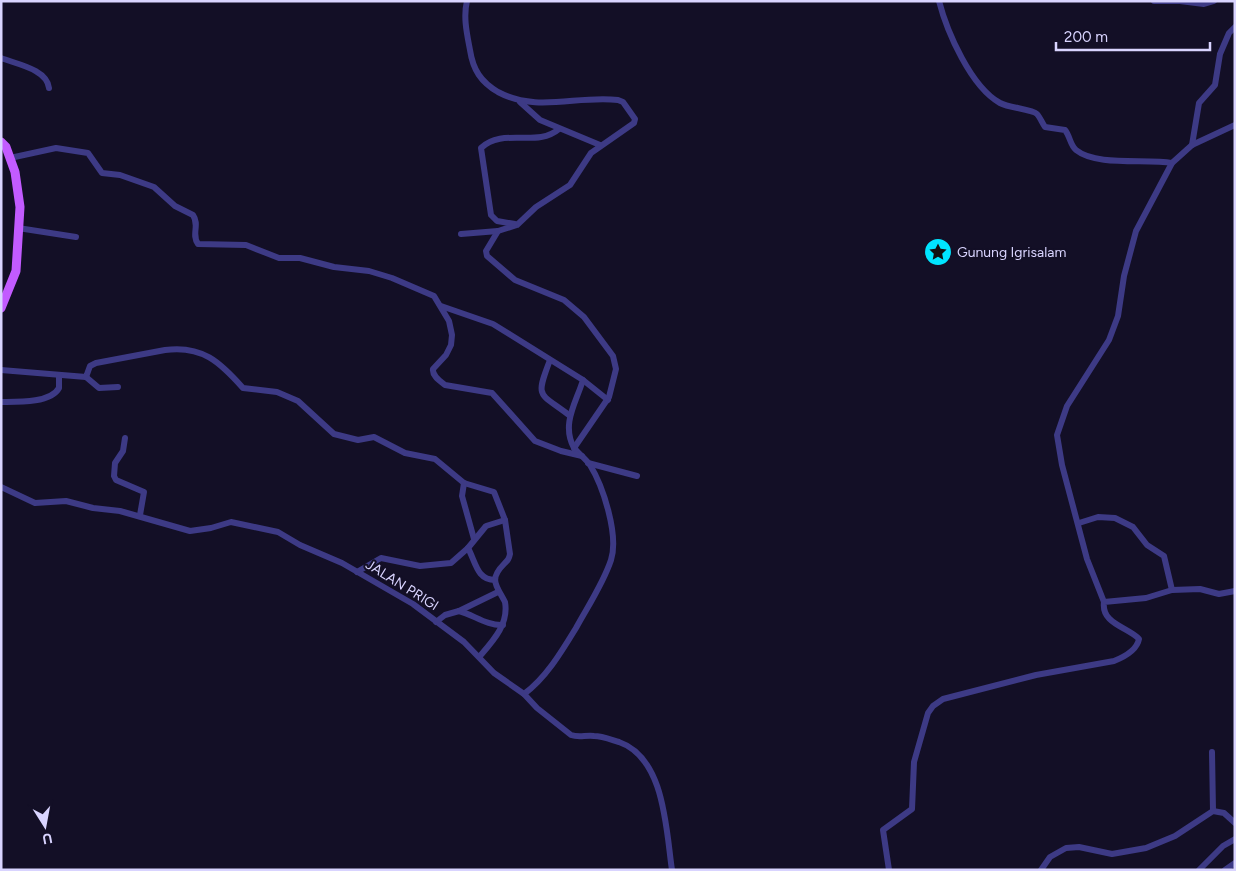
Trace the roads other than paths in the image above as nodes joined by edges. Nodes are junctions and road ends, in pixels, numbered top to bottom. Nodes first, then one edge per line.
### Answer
1 (467, 1) edge
2 (939, 1) edge
3 (1154, 1) edge
4 (1180, 1) edge
5 (1214, 1) edge
6 (1235, 27) edge
7 (1, 58) edge
8 (49, 88) dead end
9 (520, 102) junction
10 (1235, 125) edge
11 (559, 129) junction
12 (1, 142) edge
13 (1192, 144) junction
14 (600, 145) junction
15 (10, 158) junction
16 (1172, 163) junction
17 (516, 225) junction
18 (18, 228) junction
19 (498, 231) junction
20 (461, 234) dead end
21 (76, 237) dead end
22 (442, 306) junction
23 (1, 308) edge
24 (550, 360) junction
25 (1, 370) edge
26 (59, 375) junction
27 (86, 377) junction
28 (583, 380) junction
29 (118, 387) dead end
30 (608, 400) junction
31 (2, 402) dead end
32 (569, 415) junction
33 (125, 438) dead end
34 (574, 448) junction
35 (582, 456) junction
36 (588, 463) junction
37 (636, 476) dead end
38 (464, 483) junction
39 (1, 487) edge
40 (140, 515) junction
41 (506, 520) junction
42 (1079, 523) junction
43 (474, 539) junction
44 (468, 548) junction
45 (357, 572) junction
46 (495, 580) junction
47 (1172, 590) junction
48 (1235, 591) edge
49 (498, 592) junction
50 (1104, 602) junction
51 (459, 611) junction
52 (436, 622) junction
53 (503, 625) junction
54 (480, 656) junction
55 (524, 694) junction
56 (1212, 752) dead end
57 (1213, 811) junction
58 (1235, 823) edge
59 (1235, 839) edge
60 (1235, 862) edge
61 (672, 870) edge
62 (888, 870) edge
63 (1041, 870) edge
64 (1199, 870) edge
65 (1225, 870) edge

1 - 9 street
2 - 16 street
3 - 4 street
4 - 5 street
6 - 13 street
7 - 8 street
9 - 11 street
9 - 14 street
10 - 13 street
11 - 14 street
11 - 17 street
12 - 15 main road
13 - 16 street
14 - 17 street
15 - 18 main road
15 - 22 street
16 - 42 street
17 - 19 street
18 - 21 street
18 - 23 main road
19 - 20 street
19 - 30 street
22 - 24 street
22 - 35 street
24 - 28 street
24 - 32 street
25 - 26 street
26 - 27 street
26 - 31 street
27 - 29 street
27 - 38 street
28 - 30 street
28 - 32 street
30 - 34 street
32 - 34 street
33 - 40 street
34 - 35 street
35 - 36 street
36 - 37 street
36 - 55 street
38 - 41 street
38 - 43 street
39 - 40 street, JALAN PRIGI
40 - 45 street, JALAN PRIGI
41 - 43 street
41 - 46 street
42 - 47 street
42 - 50 street
43 - 44 street
44 - 45 street
44 - 46 street
45 - 52 street, JALAN PRIGI
46 - 49 street
47 - 48 street
47 - 50 street
49 - 51 street
49 - 53 street
50 - 62 street
51 - 52 street
51 - 53 street
52 - 54 street, JALAN PRIGI
53 - 54 street
54 - 55 street, JALAN PRIGI
55 - 61 street, JALAN PRIGI
56 - 57 street
57 - 58 street
57 - 63 street
59 - 64 street
60 - 65 street

